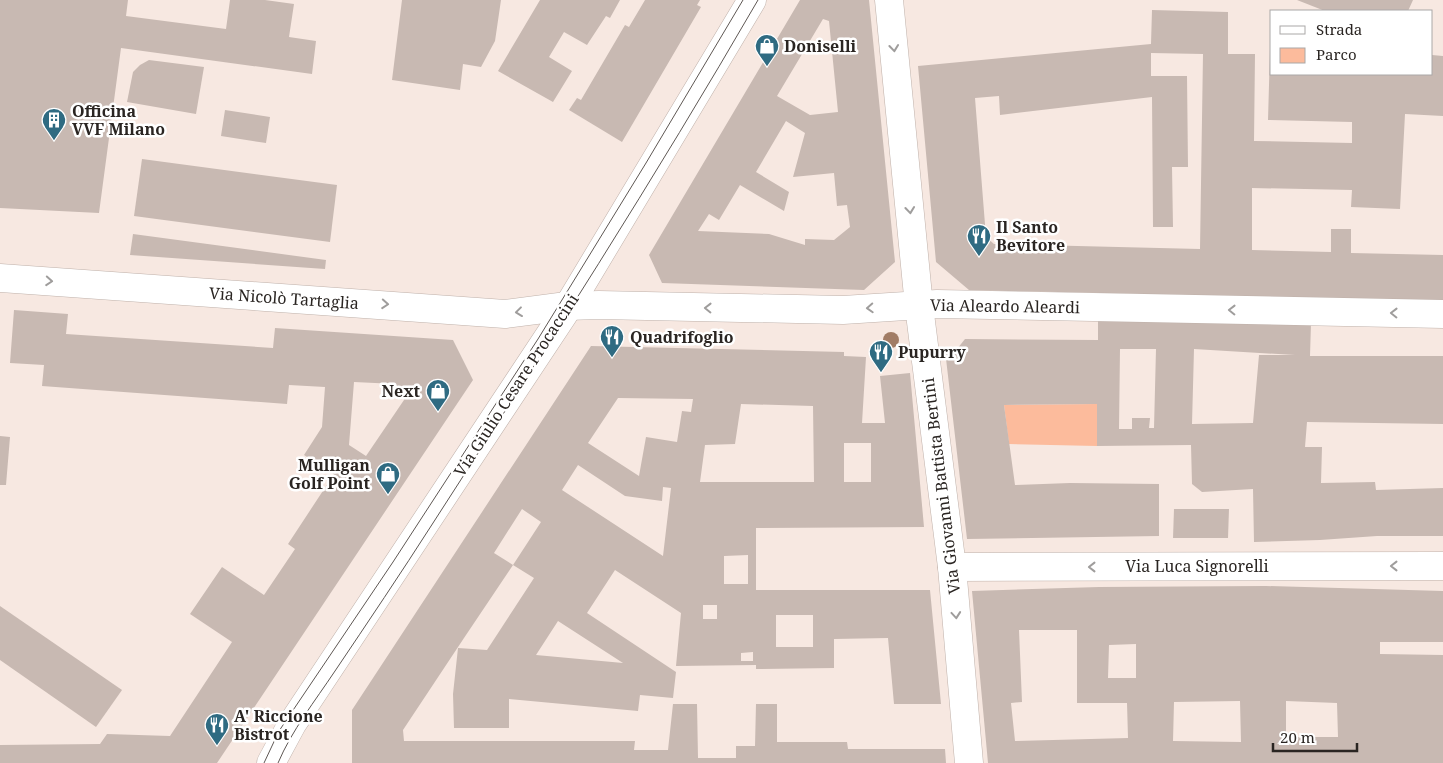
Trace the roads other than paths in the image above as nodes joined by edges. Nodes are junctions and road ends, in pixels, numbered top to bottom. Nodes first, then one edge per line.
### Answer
1 (752, 0) edge
2 (889, 0) edge
3 (0, 278) edge
4 (567, 306) junction
5 (919, 306) junction
6 (1443, 314) edge
7 (1443, 566) edge
8 (952, 567) junction
9 (271, 763) edge
10 (968, 763) edge

1 - 4 street, Via Giulio Cesare Procaccini
2 -> 5 street, Via Giovanni Battista Bertini
3 - 4 street, Via Nicolò Tartaglia
5 -> 4 street, Via Aleardo Aleardi
4 - 9 street, Via Giulio Cesare Procaccini
6 -> 5 street, Via Aleardo Aleardi
5 - 8 street, Via Giovanni Battista Bertini
7 -> 8 street, Via Luca Signorelli
8 -> 10 street, Via Giovanni Battista Bertini

